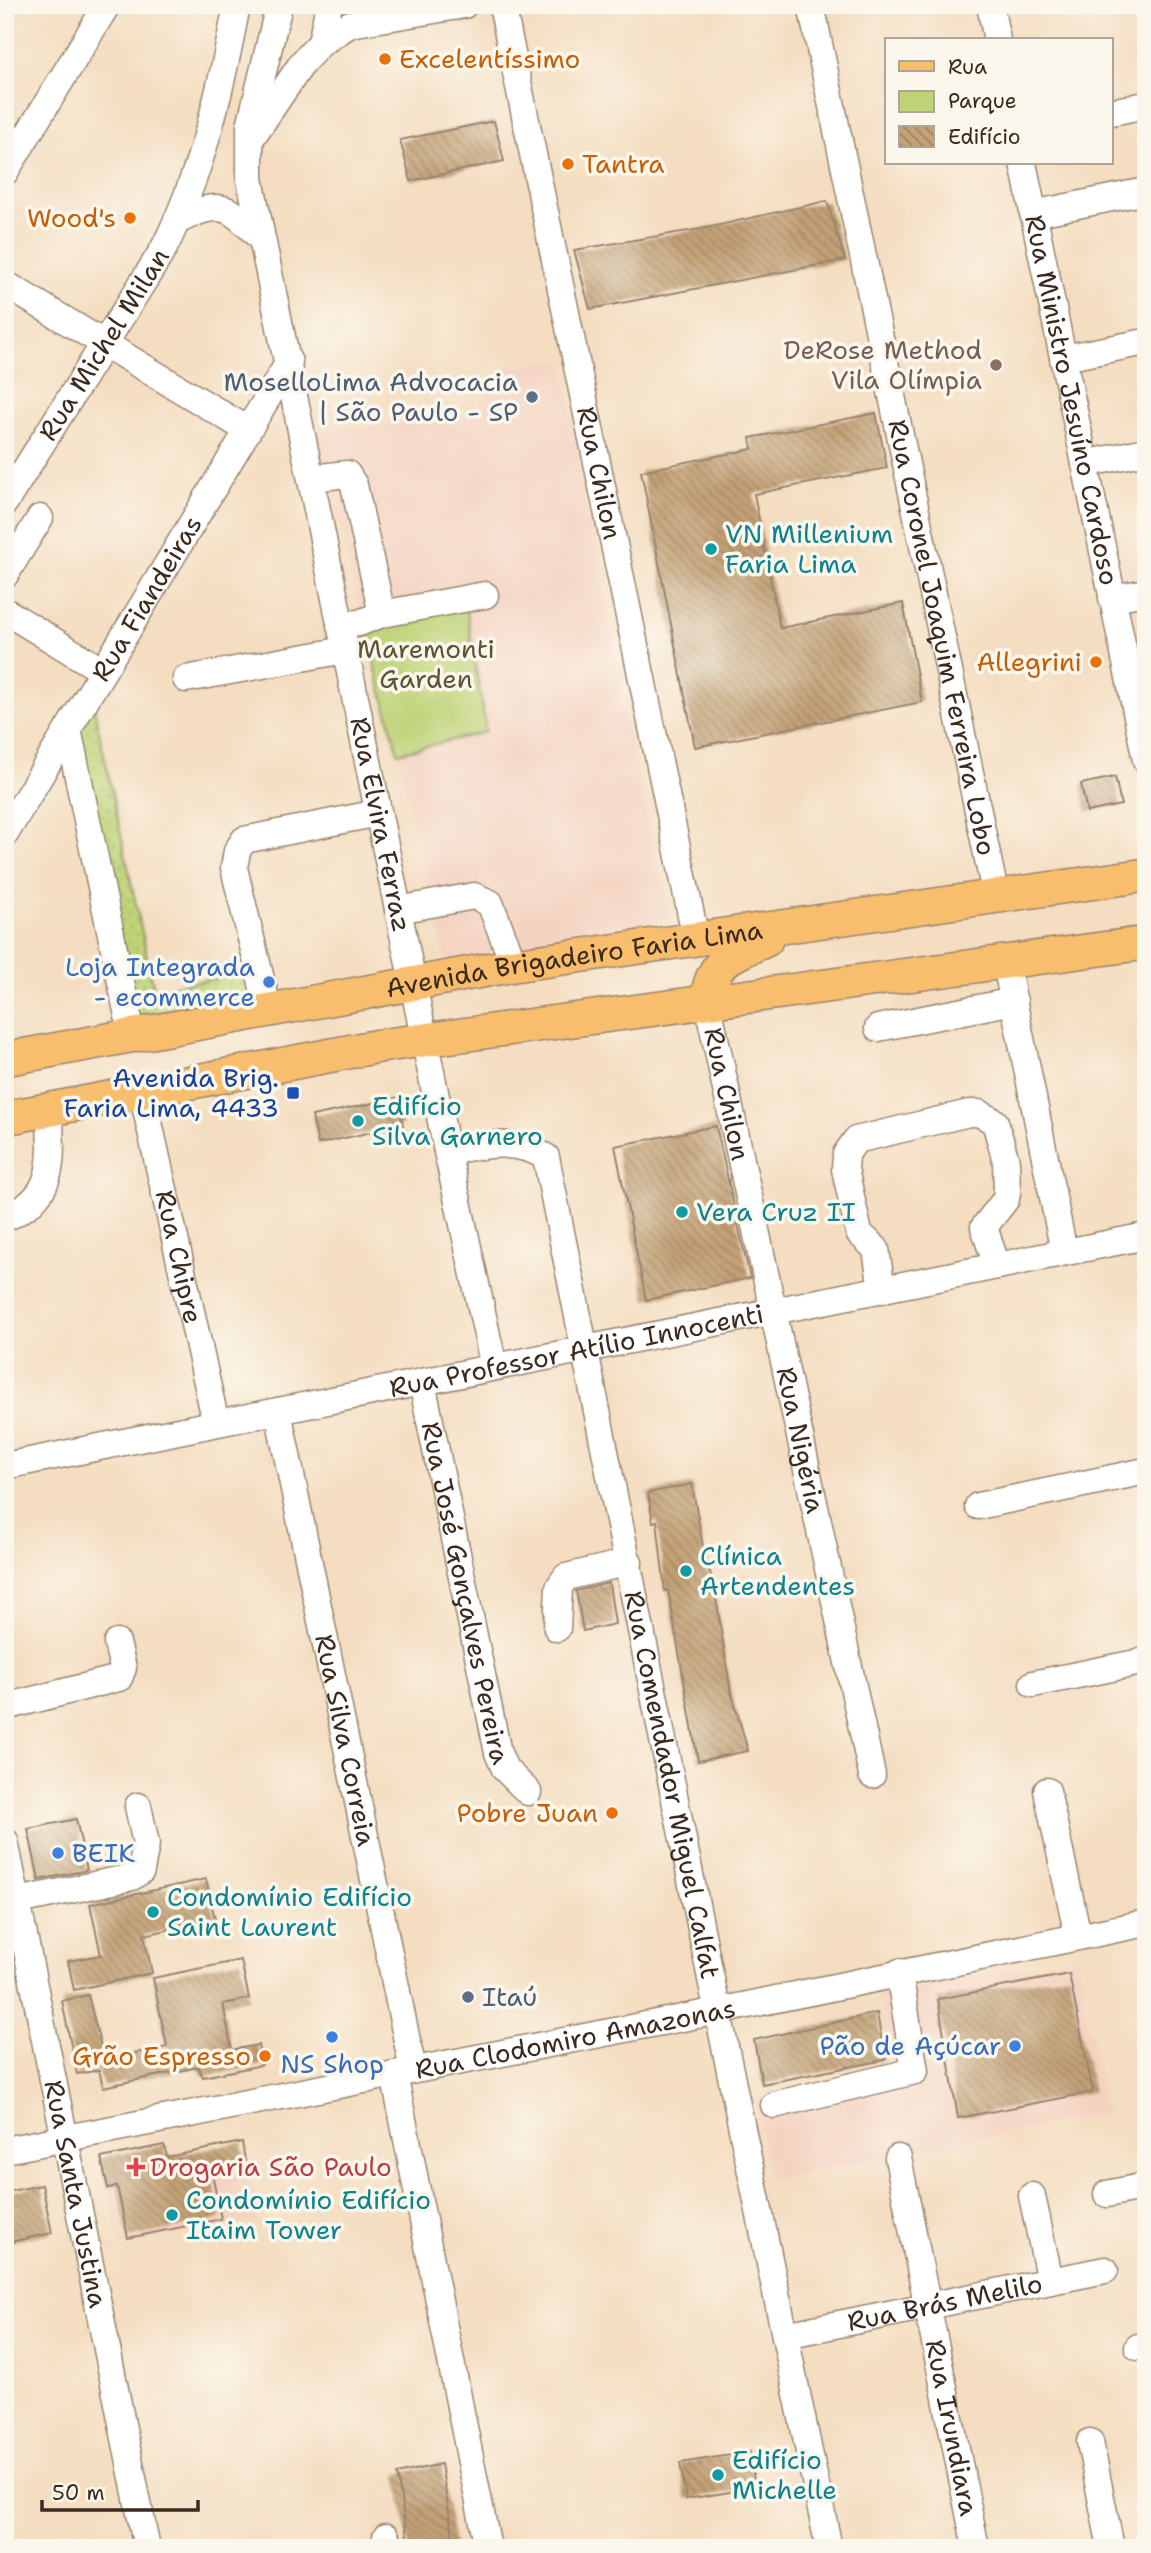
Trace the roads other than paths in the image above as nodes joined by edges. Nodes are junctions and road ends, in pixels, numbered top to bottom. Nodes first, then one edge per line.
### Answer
1 (107, 5) edge
2 (237, 5) edge
3 (279, 5) edge
4 (329, 5) edge
5 (464, 5) edge
6 (502, 5) edge
7 (811, 5) edge
8 (990, 5) edge
9 (344, 15) edge
10 (997, 38) edge
11 (321, 43) junction
12 (1146, 105) edge
13 (1112, 112) edge
14 (247, 144) junction
15 (1023, 164) edge
16 (5, 172) edge
17 (1146, 191) edge
18 (1033, 214) junction
19 (178, 221) junction
20 (262, 240) junction
21 (5, 284) edge
22 (1146, 342) edge
23 (104, 344) junction
24 (1063, 358) junction
25 (289, 362) junction
26 (248, 430) junction
27 (1146, 451) edge
28 (1085, 464) junction
29 (312, 478) junction
30 (5, 502) edge
31 (40, 518) dead end
32 (5, 575) edge
33 (1146, 592) edge
34 (485, 595) dead end
35 (1112, 598) junction
36 (5, 611) edge
37 (382, 614) junction
38 (343, 637) junction
39 (103, 671) junction
40 (186, 679) dead end
41 (68, 729) junction
42 (1146, 760) edge
43 (378, 813) junction
44 (5, 834) edge
45 (1146, 875) edge
46 (996, 898) junction
47 (398, 910) junction
48 (792, 926) junction
49 (696, 939) junction
50 (1146, 943) edge
51 (514, 964) junction
52 (1006, 964) junction
53 (412, 983) junction
54 (707, 1000) junction
55 (1014, 1001) junction
56 (268, 1008) junction
57 (878, 1028) dead end
58 (132, 1035) junction
59 (424, 1040) junction
60 (5, 1059) edge
61 (142, 1091) junction
62 (50, 1109) junction
63 (5, 1118) edge
64 (447, 1151) junction
65 (5, 1218) edge
66 (1146, 1236) edge
67 (1064, 1252) junction
68 (997, 1266) junction
69 (882, 1290) junction
70 (772, 1311) junction
71 (587, 1349) junction
72 (494, 1367) junction
73 (422, 1382) junction
74 (278, 1411) junction
75 (216, 1423) junction
76 (5, 1466) edge
77 (1146, 1471) edge
78 (978, 1506) dead end
79 (629, 1562) junction
80 (557, 1628) dead end
81 (117, 1643) dead end
82 (1146, 1661) edge
83 (1033, 1684) dead end
84 (5, 1707) edge
85 (872, 1775) dead end
86 (1047, 1791) dead end
87 (528, 1792) dead end
88 (138, 1806) dead end
89 (5, 1842) edge
90 (18, 1901) junction
91 (1146, 1923) edge
92 (1079, 1936) junction
93 (899, 1972) junction
94 (718, 2011) junction
95 (403, 2072) junction
96 (774, 2105) dead end
97 (65, 2138) junction
98 (5, 2150) edge
99 (898, 2158) dead end
100 (1146, 2186) edge
101 (1107, 2194) dead end
102 (1032, 2196) dead end
103 (1105, 2270) dead end
104 (1050, 2281) junction
105 (926, 2306) junction
106 (785, 2335) junction
107 (1090, 2442) dead end
108 (824, 2547) edge
109 (147, 2548) edge
110 (488, 2548) edge
111 (976, 2548) edge
112 (1111, 2548) edge

1 - 16 street
2 - 19 street, Rua Michel Milan
3 - 14 street, Rua Elvira Ferraz
4 - 11 street
5 - 9 street
6 - 49 street, Rua Chilon
7 - 46 street, Rua Coronel Joaquim Ferreira Lobo
8 - 10 street
9 - 11 street
11 - 14 street
12 - 13 street
14 - 20 street, Rua Elvira Ferraz
15 - 18 street, Rua Ministro Jesuíno Cardoso
17 - 18 street
18 - 24 street, Rua Ministro Jesuíno Cardoso
19 - 20 street
19 - 23 street, Rua Michel Milan
20 - 25 street, Rua Elvira Ferraz
21 - 23 street
22 - 24 street
23 - 26 street
23 - 30 street, Rua Michel Milan
24 - 28 street, Rua Ministro Jesuíno Cardoso
25 - 26 street, Rua Fiandeiras
25 - 29 street, Rua Elvira Ferraz
26 - 39 street, Rua Fiandeiras
27 - 28 street
28 - 35 street, Rua Ministro Jesuíno Cardoso
29 - 37 street
29 - 38 street, Rua Elvira Ferraz
31 - 32 street
33 - 35 street
34 - 37 street
35 - 42 street, Rua Ministro Jesuíno Cardoso
36 - 39 street
37 - 38 street
38 - 40 street
38 - 43 street, Rua Elvira Ferraz
39 - 41 street, Rua Fiandeiras
41 - 44 street, Rua Fiandeiras
41 - 58 street
43 - 47 street, Rua Elvira Ferraz
43 - 56 street
45 - 46 main road, Avenida Brigadeiro Faria Lima
46 - 48 main road, Avenida Brigadeiro Faria Lima
47 - 51 street
47 - 53 street, Rua Elvira Ferraz
48 - 49 main road, Avenida Brigadeiro Faria Lima
48 - 54 main road
49 - 51 main road, Avenida Brigadeiro Faria Lima
50 - 52 main road
51 - 53 main road, Avenida Brigadeiro Faria Lima
52 - 54 main road
52 - 55 street
53 - 56 main road, Avenida Brigadeiro Faria Lima
53 - 59 street, Rua Elvira Ferraz
54 - 59 main road
54 - 70 street, Rua Chilon
55 - 57 street
55 - 67 street
56 - 58 main road, Avenida Brigadeiro Faria Lima
58 - 60 main road, Avenida Brigadeiro Faria Lima
59 - 61 main road
59 - 64 street, Rua Elvira Ferraz
61 - 62 main road
61 - 75 street, Rua Chipre
62 - 63 main road
62 - 65 street
64 - 71 street, Rua Comendador Miguel Calfat
64 - 72 street, Rua Elvira Ferraz
66 - 67 street, Rua Professor Atílio Innocenti
67 - 68 street, Rua Professor Atílio Innocenti
68 - 69 street, Rua Professor Atílio Innocenti
68 - 69 street
69 - 70 street, Rua Professor Atílio Innocenti
70 - 71 street, Rua Professor Atílio Innocenti
70 - 85 street, Rua Nigéria
71 - 72 street, Rua Professor Atílio Innocenti
71 - 79 street, Rua Comendador Miguel Calfat
72 - 73 street, Rua Professor Atílio Innocenti
73 - 74 street, Rua Professor Atílio Innocenti
73 - 87 street, Rua José Gonçalves Pereira
74 - 75 street, Rua Professor Atílio Innocenti
74 - 95 street, Rua Silva Correia
75 - 76 street, Rua Professor Atílio Innocenti
77 - 78 street
79 - 80 street
79 - 94 street, Rua Comendador Miguel Calfat
81 - 84 street
82 - 83 street
86 - 92 street
88 - 90 street
89 - 90 street, Rua Santa Justina
90 - 97 street, Rua Santa Justina
91 - 92 street, Rua Clodomiro Amazonas
92 - 93 street, Rua Clodomiro Amazonas
93 - 94 street, Rua Clodomiro Amazonas
93 - 96 street
94 - 95 street, Rua Clodomiro Amazonas
94 - 106 street, Rua Comendador Miguel Calfat
95 - 97 street, Rua Clodomiro Amazonas
95 - 110 street, Rua Silva Correia
97 - 98 street, Rua Clodomiro Amazonas
97 - 109 street, Rua Santa Justina
99 - 105 street, Rua Irundiara
100 - 101 street
102 - 104 street
103 - 104 street, Rua Brás Melilo
104 - 105 street, Rua Brás Melilo
105 - 106 street, Rua Brás Melilo
105 - 111 street, Rua Irundiara
106 - 108 street, Rua Comendador Miguel Calfat
107 - 112 street

